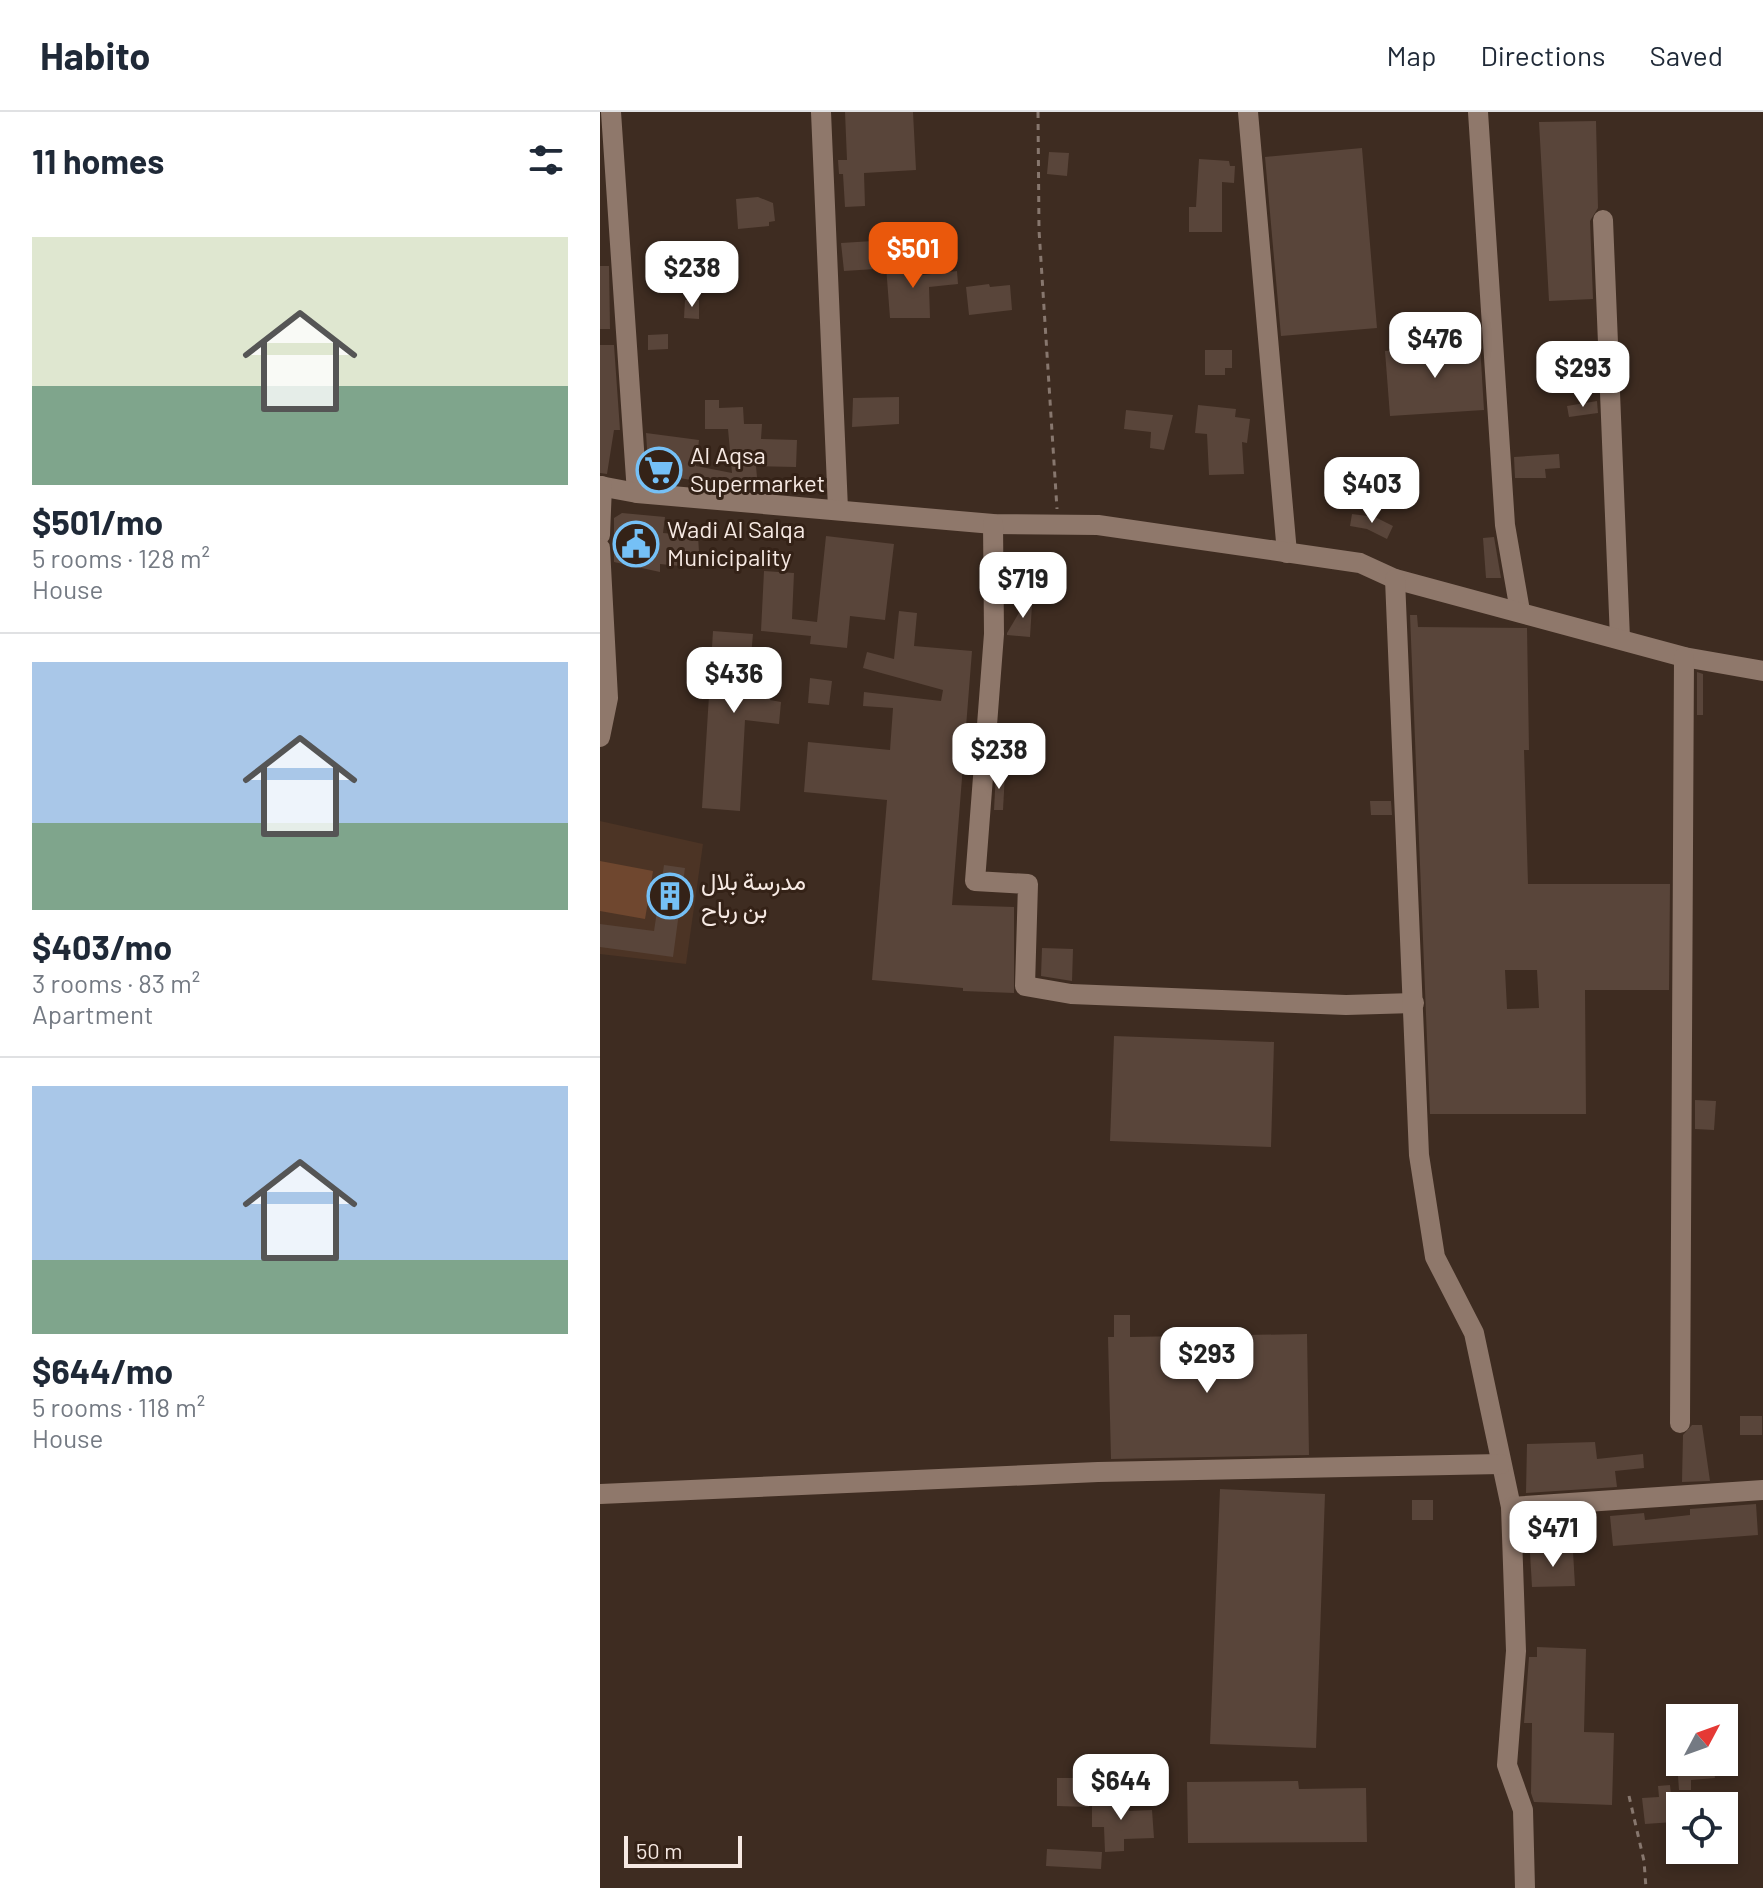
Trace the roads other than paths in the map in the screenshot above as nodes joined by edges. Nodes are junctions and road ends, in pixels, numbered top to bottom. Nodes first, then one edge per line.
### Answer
1 (611, 112) edge
2 (821, 112) edge
3 (1248, 112) edge
4 (1478, 112) edge
5 (1603, 220) dead end
6 (601, 486) edge
7 (637, 493) junction
8 (838, 509) junction
9 (993, 524) junction
10 (600, 535) edge
11 (600, 548) edge
12 (1287, 553) junction
13 (1395, 579) junction
14 (1520, 611) junction
15 (1620, 639) junction
16 (1684, 657) junction
17 (1763, 671) edge
18 (600, 737) edge
19 (1414, 1003) junction
20 (1680, 1423) dead end
21 (1501, 1464) junction
22 (1763, 1490) edge
23 (600, 1494) edge
24 (1511, 1507) junction
25 (1525, 1888) edge

1 - 7 street
2 - 8 street
3 - 12 street
4 - 14 street
5 - 15 street
6 - 7 street
6 - 10 street
7 - 8 street
8 - 9 street
9 - 12 street
9 - 19 street
11 - 18 street
12 - 13 street
13 - 14 street
13 - 19 street
14 - 15 street
15 - 16 street
16 - 17 street
16 - 20 street
19 - 21 street
21 - 23 street
21 - 24 street
22 - 24 street
24 - 25 street

